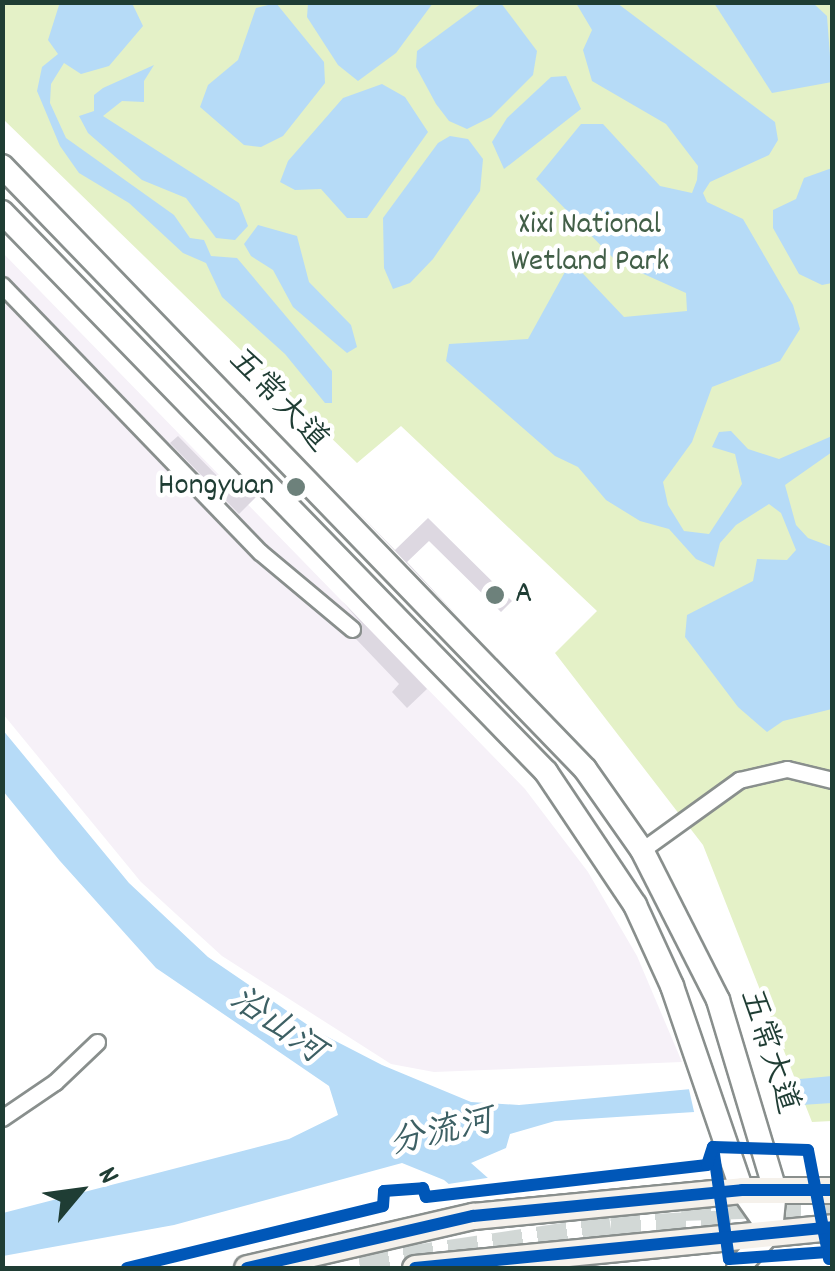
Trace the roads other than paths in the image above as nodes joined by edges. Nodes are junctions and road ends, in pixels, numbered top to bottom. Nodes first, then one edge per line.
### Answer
1 (2, 166) edge
2 (2, 212) edge
3 (2, 284) edge
4 (352, 629) dead end
5 (832, 780) edge
6 (642, 850) junction
7 (97, 1042) dead end
8 (2, 1118) edge
9 (742, 1190) junction
10 (775, 1190) junction
11 (832, 1190) edge
12 (832, 1227) edge
13 (771, 1231) junction
14 (460, 1265) edge
15 (247, 1268) edge
16 (416, 1268) edge
17 (738, 1268) edge

1 - 6 main road, 五常大道
2 - 9 main road, 五常大道
3 - 4 street
5 - 6 street
6 - 10 main road, 五常大道
7 - 8 street
9 - 10 main road
9 - 13 main road, 五常大道
9 - 15 main road
10 - 11 main road
10 - 13 main road, 五常大道
12 - 13 main road
13 - 14 main road
13 - 17 main road
14 - 16 main road

